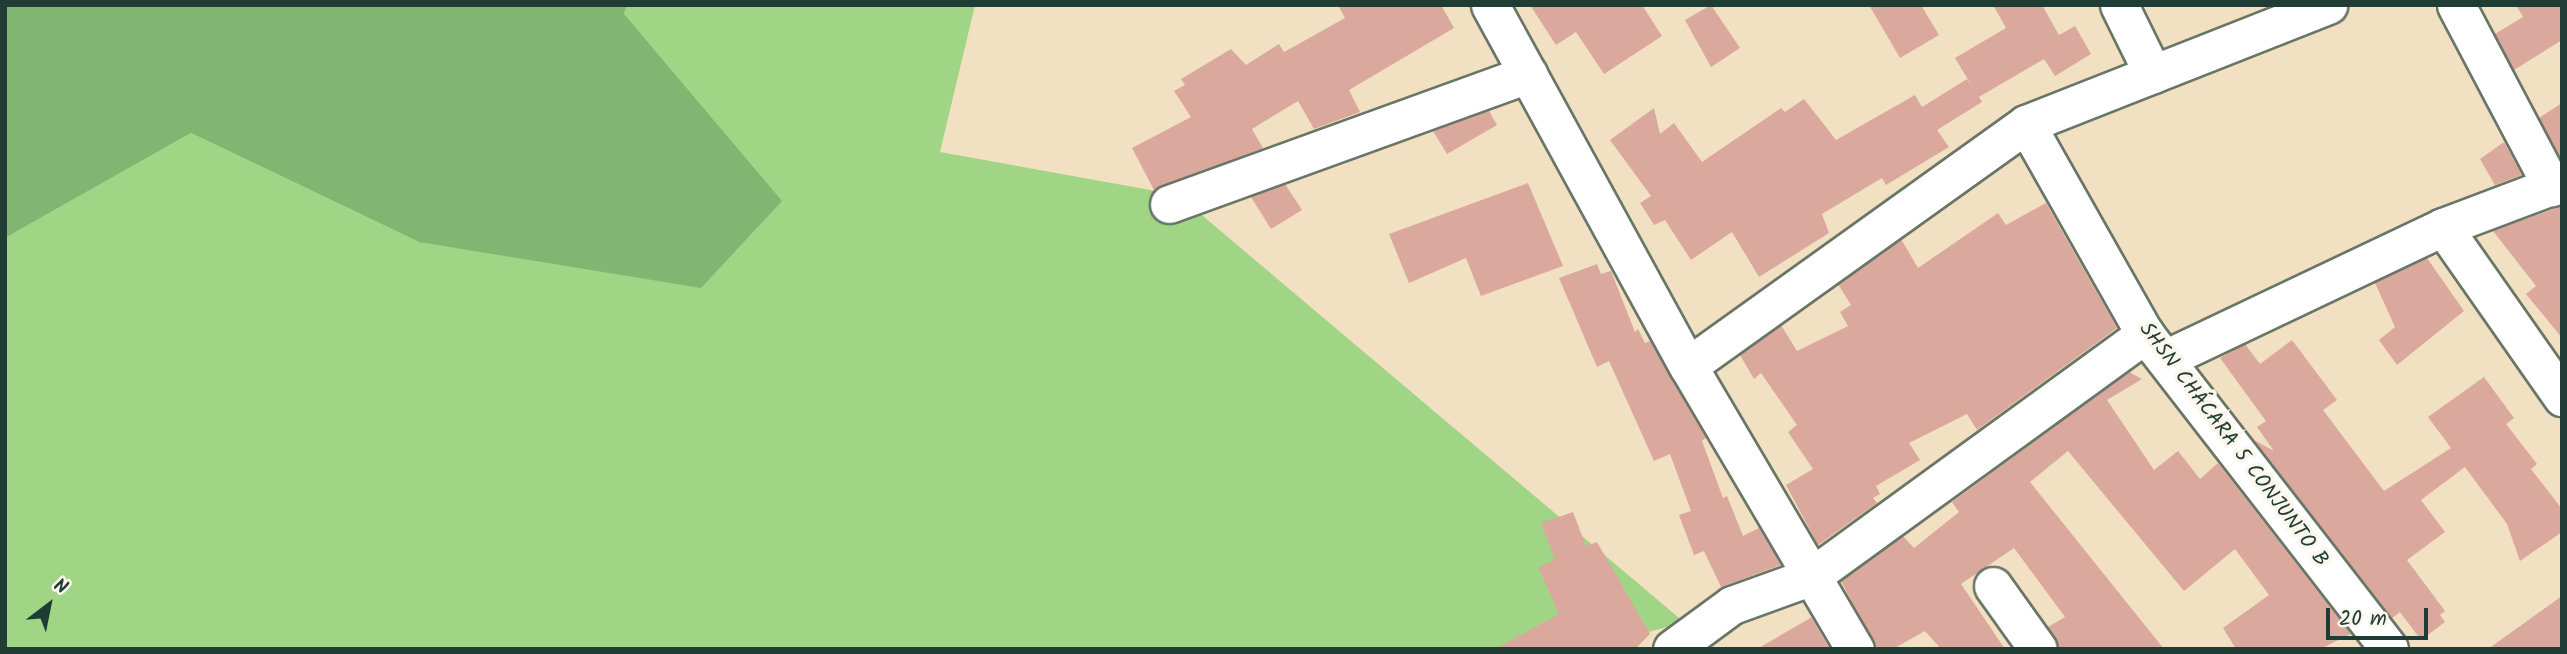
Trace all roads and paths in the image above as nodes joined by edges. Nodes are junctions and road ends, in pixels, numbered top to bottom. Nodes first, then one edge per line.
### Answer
1 (1490, 5) edge
2 (2119, 5) edge
3 (2328, 5) edge
4 (2456, 5) edge
5 (1528, 74) junction
6 (2153, 74) junction
7 (2026, 124) junction
8 (2557, 184) edge
9 (1169, 204) dead end
10 (2443, 227) junction
11 (2155, 347) junction
12 (1688, 366) junction
13 (2562, 397) edge
14 (1812, 576) junction
15 (1993, 586) dead end
16 (1672, 649) edge
17 (1854, 649) edge
18 (2038, 649) edge
19 (2389, 649) edge

1 - 5 street
2 - 6 street
3 - 6 street
4 - 8 street
5 - 9 street
5 - 12 street
6 - 7 street
7 - 11 street, SHSN CHÁCARA 5 CONJUNTO B
7 - 12 street
8 - 10 street
10 - 11 street
10 - 13 street
11 - 14 street
11 - 19 street, SHSN CHÁCARA 5 CONJUNTO B
12 - 14 street
14 - 16 street
14 - 17 street
15 - 18 street

